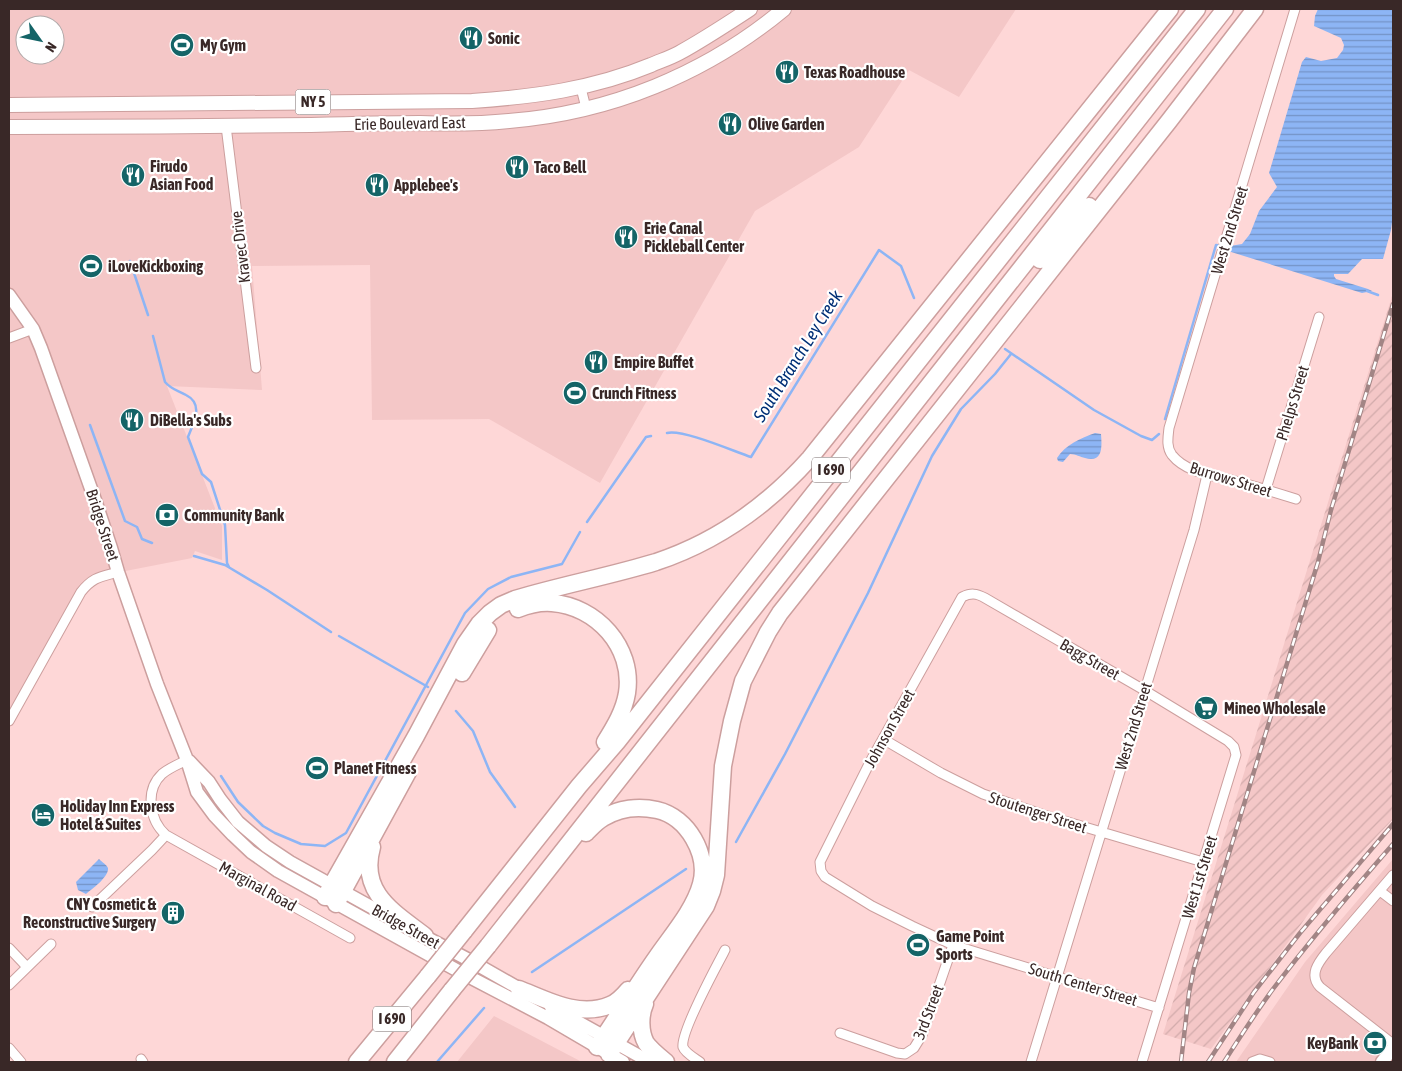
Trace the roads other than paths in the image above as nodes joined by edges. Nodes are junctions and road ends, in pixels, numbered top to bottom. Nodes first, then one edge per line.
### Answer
1 (750, 9) edge
2 (784, 9) edge
3 (1170, 9) edge
4 (1197, 9) edge
5 (1225, 9) edge
6 (1255, 9) edge
7 (1295, 9) edge
8 (581, 88) junction
9 (9, 105) edge
10 (586, 108) junction
11 (1085, 115) junction
12 (1168, 121) junction
13 (226, 126) junction
14 (9, 127) edge
15 (9, 295) edge
16 (1319, 317) dead end
17 (951, 319) junction
18 (33, 329) junction
19 (9, 338) edge
20 (256, 368) dead end
21 (900, 423) junction
22 (1170, 452) joint
23 (1207, 475) junction
24 (1266, 490) junction
25 (1296, 499) dead end
26 (118, 572) junction
27 (970, 594) joint
28 (1144, 690) junction
29 (9, 721) edge
30 (883, 739) junction
31 (1233, 746) joint
32 (187, 760) junction
33 (579, 786) junction
34 (378, 826) junction
35 (1101, 832) junction
36 (166, 835) junction
37 (556, 860) junction
38 (1203, 862) junction
39 (820, 869) joint
40 (1393, 875) edge
41 (1380, 891) junction
42 (334, 894) junction
43 (1393, 901) edge
44 (92, 907) dead end
45 (425, 936) junction
46 (350, 938) dead end
47 (51, 944) dead end
48 (953, 945) junction
49 (9, 948) edge
50 (725, 950) dead end
51 (27, 967) junction
52 (1057, 976) junction
53 (649, 980) junction
54 (9, 985) edge
55 (519, 989) junction
56 (1159, 1008) junction
57 (840, 1033) dead end
58 (1393, 1046) edge
59 (9, 1048) edge
60 (610, 1049) edge
61 (1256, 1060) edge
62 (21, 1062) edge
63 (357, 1062) edge
64 (395, 1062) edge
65 (650, 1062) edge
66 (666, 1062) edge
67 (700, 1062) edge
68 (1031, 1062) edge
69 (1142, 1062) edge
70 (1270, 1062) edge
71 (1382, 1062) edge

1 - 8 main road, Erie Boulevard East / NY 5
2 - 10 main road, Erie Boulevard East / NY 5
3 - 11 highway
4 - 17 highway, I 690
5 - 21 highway, I 690
6 - 12 highway
7 - 22 street, West 2nd Street
8 - 9 main road, Erie Boulevard East / NY 5
8 - 10 street
10 - 13 main road, Erie Boulevard East / NY 5
11 - 17 highway
11 - 42 highway
12 - 21 highway
12 - 53 highway
13 - 14 main road, Erie Boulevard East / NY 5
13 - 20 street, Kravec Drive
15 - 18 main road, Bridge Street
16 - 24 street, Phelps Street
17 - 33 highway, I 690
18 - 19 street
18 - 26 main road, Bridge Street
21 - 37 highway, I 690
22 - 23 street, Burrows Street
23 - 24 street, Burrows Street
23 - 28 street, West 2nd Street
24 - 25 street, Burrows Street
26 - 29 street
26 - 32 main road, Bridge Street
27 - 28 street, Bagg Street
27 - 30 street, Johnson Street
28 - 31 street, Bagg Street
28 - 35 street, West 2nd Street
30 - 35 street, Stoutenger Street
30 - 39 street, Johnson Street
31 - 38 street, West 1st Street
32 - 36 street
32 - 42 main road, Bridge Street
33 - 34 highway
33 - 63 highway, I 690, bridge
34 - 42 highway
34 - 45 highway
35 - 38 street, Stoutenger Street
35 - 52 street, West 2nd Street
36 - 44 street
36 - 46 street, Marginal Road
37 - 53 highway
37 - 64 highway, I 690, bridge
38 - 56 street, West 1st Street
39 - 48 street, South Center Street
40 - 41 street
41 - 43 street
41 - 58 street
42 - 45 main road, Bridge Street
42 - 60 main road, Bridge Street
45 - 55 main road, Bridge Street
47 - 51 street
48 - 52 street, South Center Street
48 - 57 street, 3rd Street
49 - 51 street
50 - 67 street
51 - 54 street
52 - 56 street, South Center Street
52 - 68 street, West 2nd Street
53 - 55 highway
53 - 60 highway
53 - 66 highway
55 - 60 main road, Bridge Street
56 - 69 street, West 1st Street
58 - 71 main road
59 - 62 street
60 - 65 main road, Bridge Street
61 - 70 street

